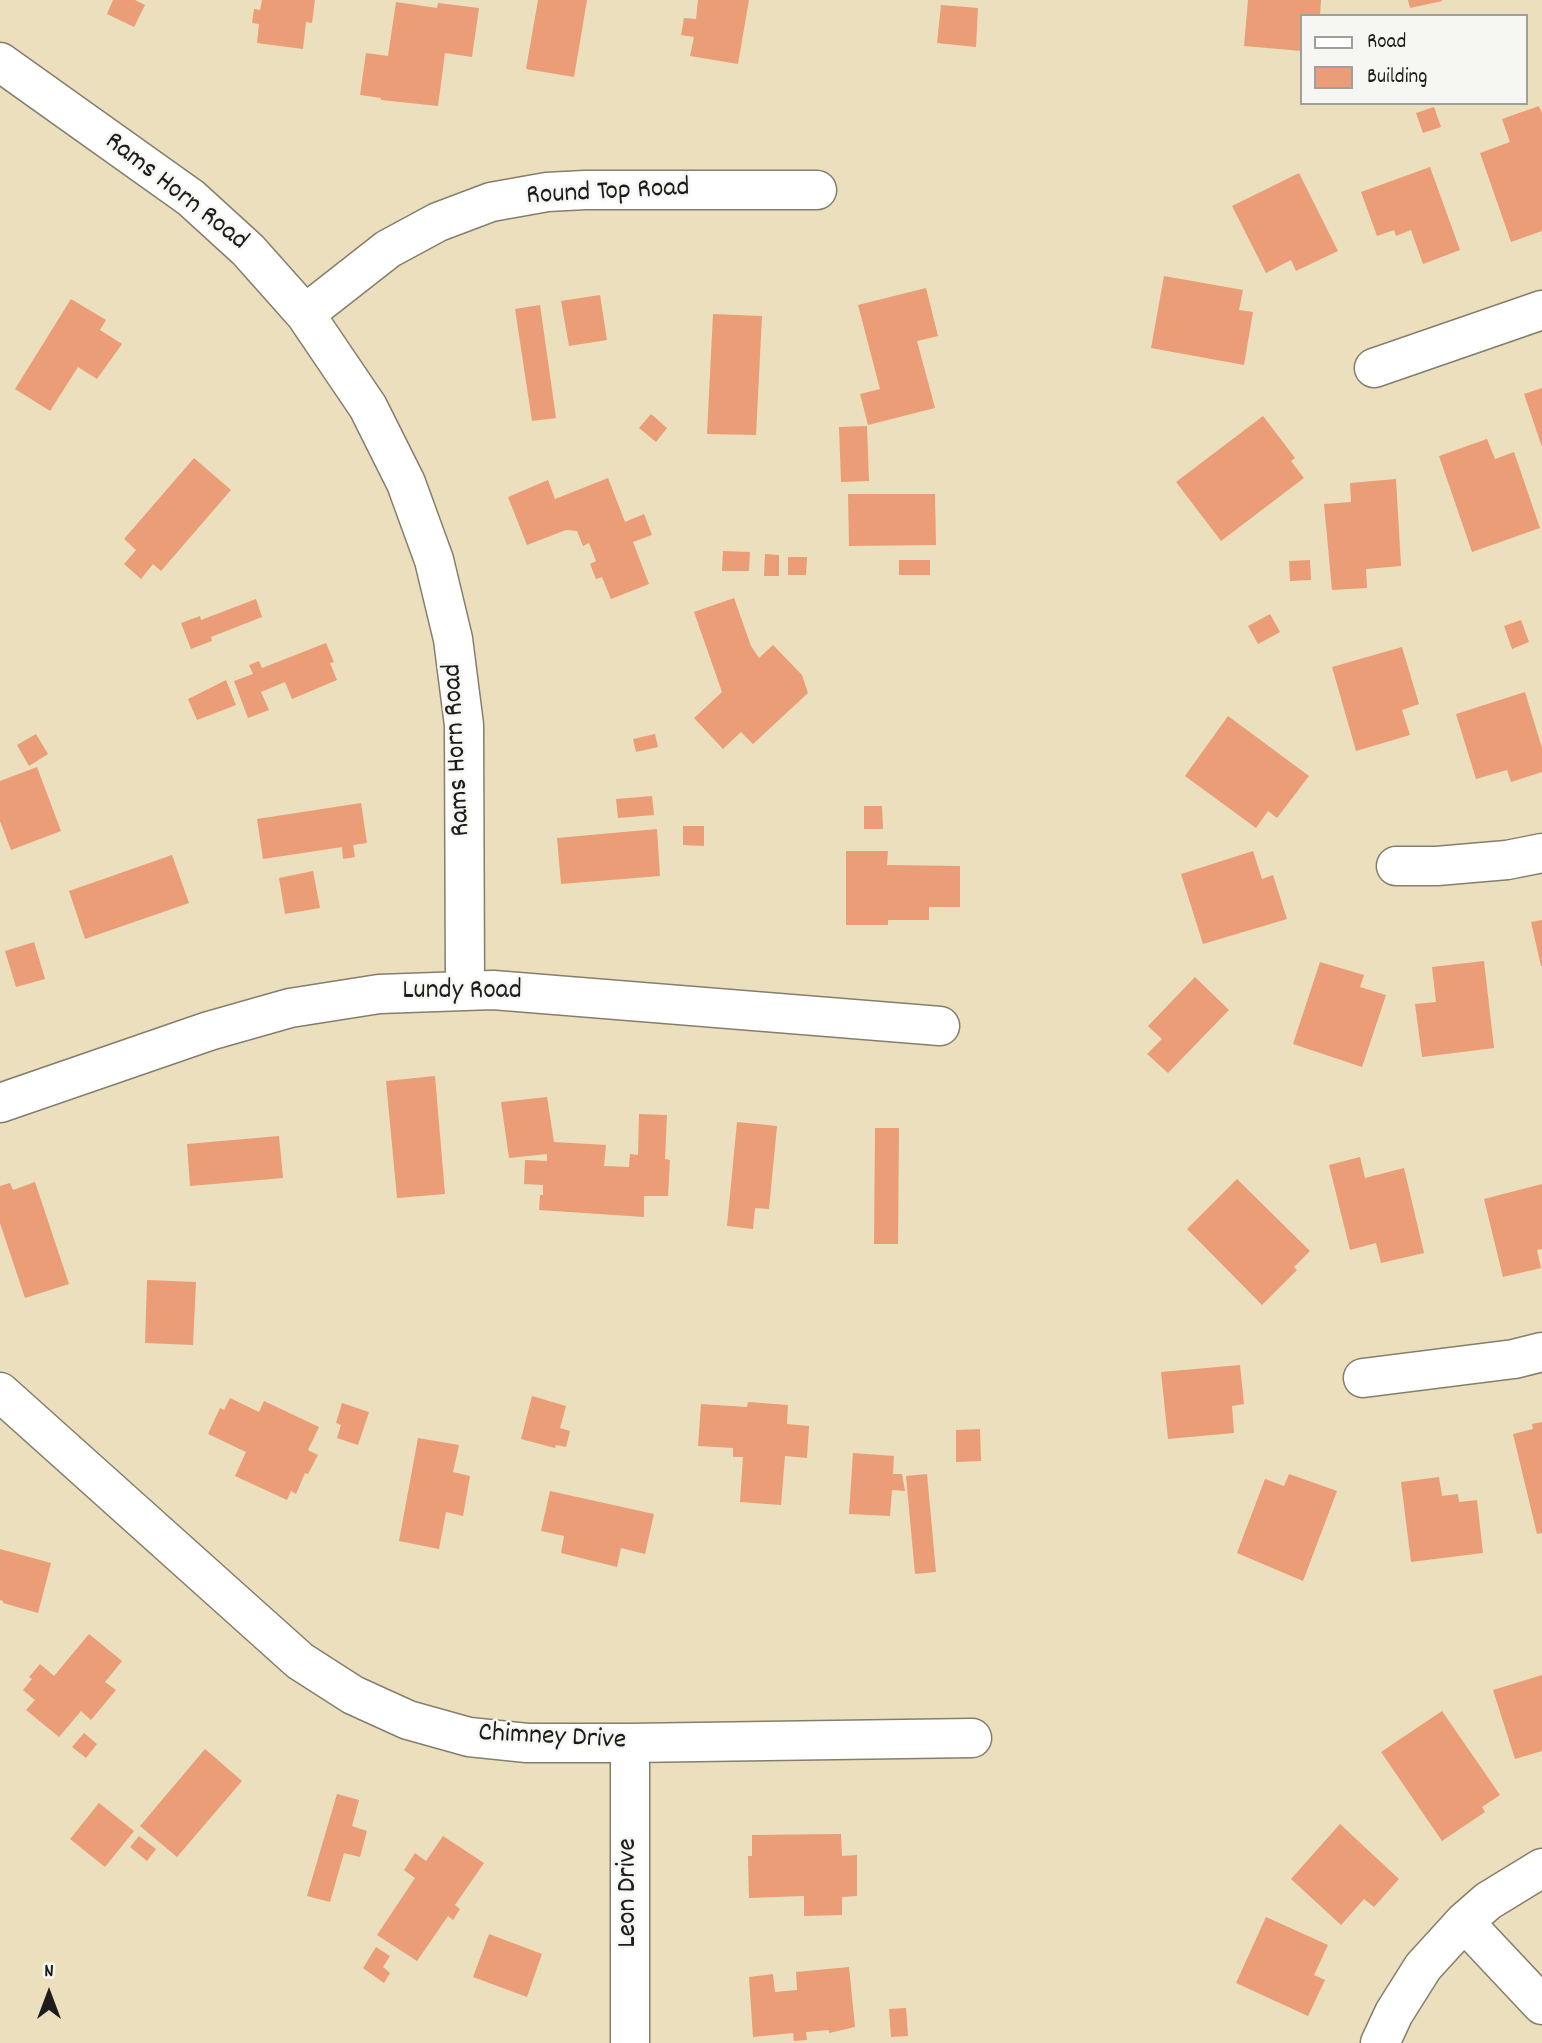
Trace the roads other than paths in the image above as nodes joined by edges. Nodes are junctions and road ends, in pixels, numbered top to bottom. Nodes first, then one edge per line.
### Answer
1 (0, 62) edge
2 (817, 190) dead end
3 (1542, 310) edge
4 (305, 314) junction
5 (1374, 369) dead end
6 (1542, 853) edge
7 (1396, 866) dead end
8 (465, 989) junction
9 (940, 1026) dead end
10 (0, 1103) edge
11 (1542, 1352) edge
12 (1363, 1378) dead end
13 (0, 1392) edge
14 (972, 1738) dead end
15 (630, 1744) junction
16 (1542, 1868) edge
17 (1464, 1922) junction
18 (1542, 2005) edge
19 (630, 2043) edge
20 (1380, 2043) edge

1 - 4 street, Rams Horn Road
2 - 4 street, Round Top Road
3 - 5 street
4 - 8 street, Rams Horn Road
6 - 7 street
8 - 9 street, Lundy Road
8 - 10 street, Lundy Road
11 - 12 street
13 - 15 street, Chimney Drive
14 - 15 street, Chimney Drive
15 - 19 street, Leon Drive
16 - 17 street
17 - 18 street
17 - 20 street

